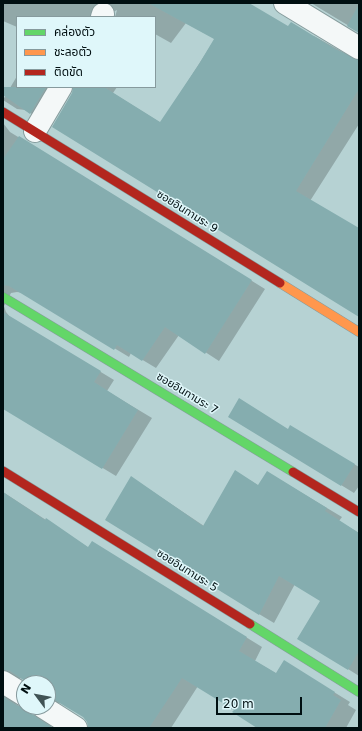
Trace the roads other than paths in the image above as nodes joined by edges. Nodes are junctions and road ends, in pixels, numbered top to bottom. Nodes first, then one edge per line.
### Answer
1 (285, 3) edge
2 (359, 48) edge
3 (60, 88) edge
4 (3, 112) edge
5 (35, 132) junction
6 (3, 297) edge
7 (359, 332) edge
8 (3, 471) edge
9 (359, 512) edge
10 (3, 682) edge
11 (16, 690) edge
12 (359, 692) edge
13 (56, 715) edge
14 (76, 728) edge

1 - 2 street
3 - 5 street
4 - 5 street, ซอยอินทามระ 9
5 - 7 street, ซอยอินทามระ 9
6 - 9 street, ซอยอินทามระ 7
8 - 12 street, ซอยอินทามระ 5
10 - 11 street
13 - 14 street

